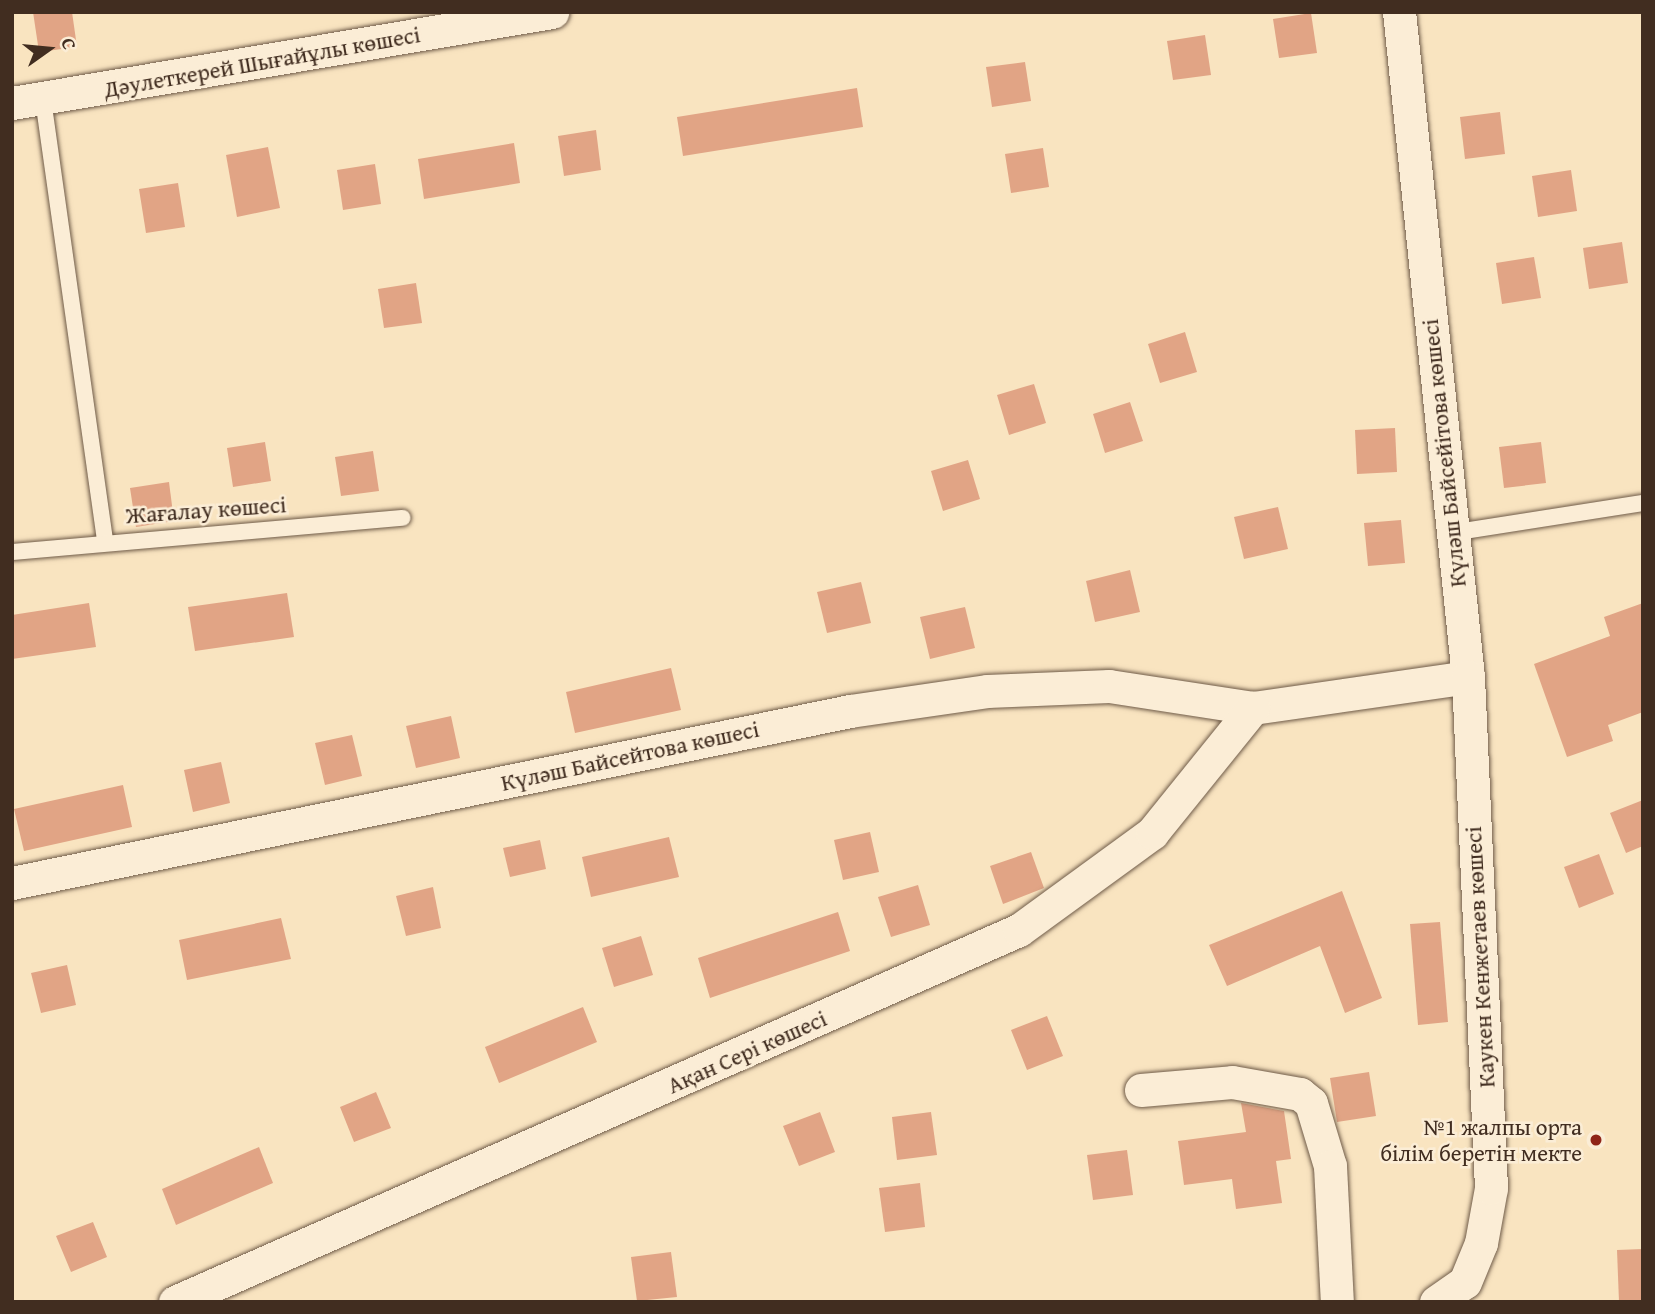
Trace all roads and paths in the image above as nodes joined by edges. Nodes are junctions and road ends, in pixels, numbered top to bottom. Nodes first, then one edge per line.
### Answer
1 (552, 12) edge
2 (1399, 12) edge
3 (28, 101) edge
4 (1643, 503) edge
5 (403, 518) dead end
6 (1451, 533) junction
7 (105, 540) junction
8 (12, 552) edge
9 (1468, 677) junction
10 (1253, 708) junction
11 (12, 883) edge
12 (1141, 1090) dead end
13 (175, 1302) edge
14 (1337, 1302) edge
15 (1436, 1302) edge

1 - 3 street, Дәулеткерей Шығайұлы көшесі
2 - 6 street, Күләш Байсейітова көшесі
3 - 7 lane
4 - 6 lane
5 - 7 lane, Жағалау көшесі
6 - 9 street, Күләш Байсейітова көшесі
7 - 8 lane, Жағалау көшесі
9 - 10 street
9 - 15 street, Каукен Кенжетаев көшесі
10 - 11 street, Күләш Байсейтова көшесі
10 - 13 street, Ақан Сері көшесі
12 - 14 street

